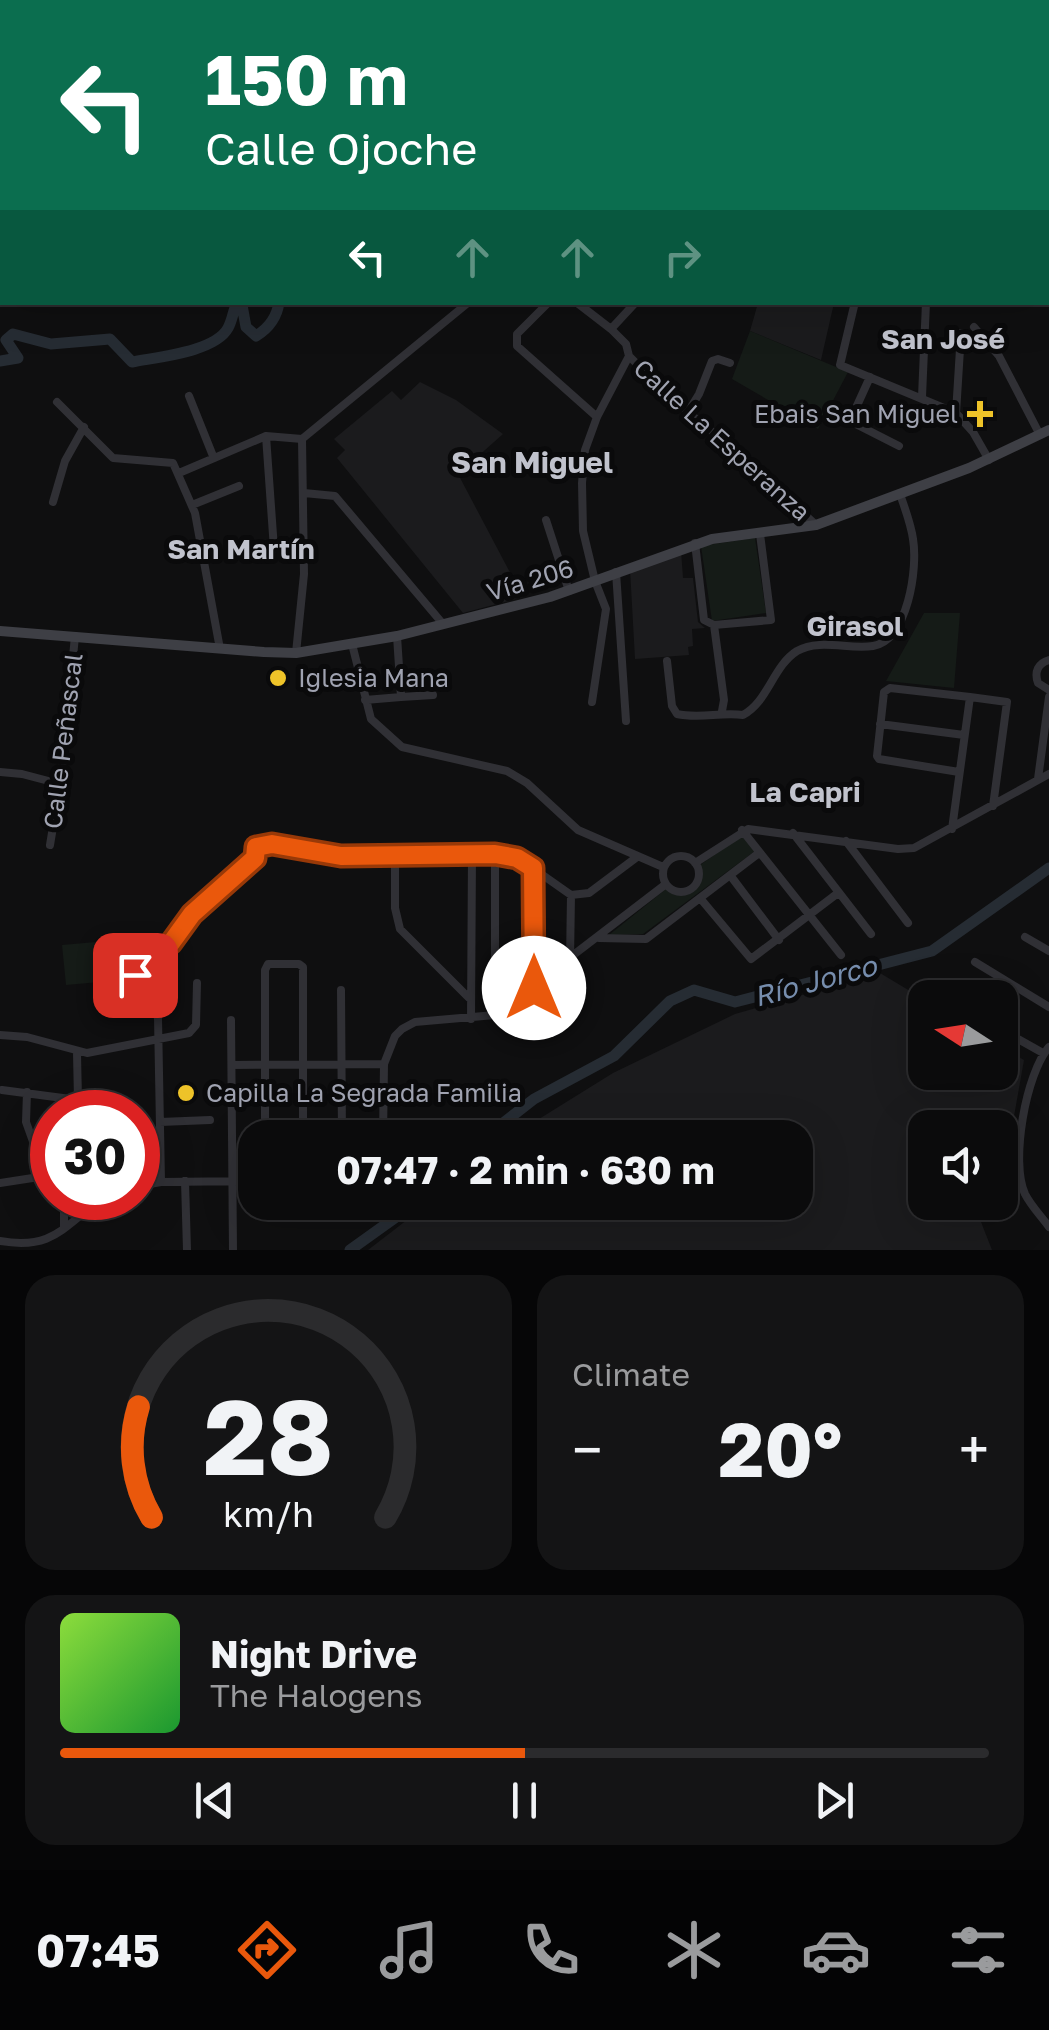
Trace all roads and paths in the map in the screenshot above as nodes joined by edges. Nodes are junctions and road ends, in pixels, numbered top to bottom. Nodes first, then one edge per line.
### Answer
1 (465, 305) edge
2 (546, 305) edge
3 (581, 305) edge
4 (633, 305) edge
5 (854, 305) edge
6 (926, 305) edge
7 (974, 327) dead end
8 (611, 329) junction
9 (961, 333) dead end
10 (629, 356) junction
11 (730, 363) dead end
12 (870, 377) junction
13 (189, 396) dead end
14 (922, 397) junction
15 (57, 402) dead end
16 (688, 412) junction
17 (956, 413) junction
18 (838, 415) dead end
19 (597, 417) junction
20 (850, 421) junction
21 (84, 428) junction
22 (1044, 432) edge
23 (266, 436) junction
24 (302, 439) junction
25 (899, 446) dead end
26 (213, 456) junction
27 (989, 460) junction
28 (178, 473) junction
29 (238, 486) dead end
30 (304, 493) junction
31 (900, 494) junction
32 (53, 502) dead end
33 (192, 505) junction
34 (546, 520) dead end
35 (816, 525) junction
36 (760, 534) junction
37 (695, 543) junction
38 (274, 549) dead end
39 (616, 572) junction
40 (595, 581) junction
41 (568, 591) junction
42 (443, 624) junction
43 (714, 625) junction
44 (0, 631) edge
45 (74, 636) junction
46 (397, 636) junction
47 (352, 644) junction
48 (220, 649) junction
49 (296, 653) junction
50 (1049, 660) edge
51 (666, 661) dead end
52 (1049, 694) edge
53 (433, 696) dead end
54 (401, 697) junction
55 (970, 697) junction
56 (365, 700) junction
57 (592, 702) dead end
58 (722, 711) junction
59 (626, 721) dead end
60 (880, 724) junction
61 (964, 734) junction
62 (0, 772) edge
63 (958, 772) junction
64 (1049, 774) edge
65 (1038, 780) junction
66 (60, 784) junction
67 (993, 806) junction
68 (952, 829) junction
69 (742, 830) junction
70 (793, 833) junction
71 (846, 840) junction
72 (50, 845) dead end
73 (759, 853) junction
74 (472, 854) junction
75 (495, 854) junction
76 (395, 856) junction
77 (637, 858) junction
78 (695, 863) junction
79 (533, 868) junction
80 (663, 868) junction
81 (730, 875) junction
82 (666, 884) junction
83 (838, 893) junction
84 (571, 895) junction
85 (700, 898) junction
86 (808, 916) junction
87 (908, 924) dead end
88 (872, 934) dead end
89 (599, 938) junction
90 (1025, 938) dead end
91 (778, 940) junction
92 (1049, 951) edge
93 (841, 956) dead end
94 (570, 960) junction
95 (975, 962) dead end
96 (197, 982) dead end
97 (534, 988) junction
98 (341, 990) dead end
99 (470, 998) junction
100 (1049, 1007) edge
101 (496, 1015) junction
102 (471, 1019) junction
103 (232, 1020) dead end
104 (0, 1034) edge
105 (1018, 1037) edge
106 (157, 1038) junction
107 (1046, 1050) edge
108 (77, 1052) junction
109 (264, 1064) junction
110 (302, 1064) junction
111 (342, 1064) junction
112 (384, 1064) junction
113 (232, 1065) junction
114 (2, 1090) edge
115 (78, 1090) edge
116 (159, 1090) edge
117 (28, 1092) joint
118 (210, 1120) dead end
119 (264, 1120) edge
120 (303, 1120) edge
121 (342, 1120) edge
122 (384, 1120) edge
123 (160, 1122) joint
124 (30, 1132) edge
125 (30, 1178) edge
126 (233, 1180) junction
127 (238, 1180) edge
128 (186, 1181) junction
129 (161, 1182) joint
130 (0, 1183) edge
131 (64, 1220) edge
132 (74, 1220) edge
133 (1049, 1227) edge
134 (64, 1228) junction
135 (0, 1242) edge
136 (187, 1250) edge
137 (233, 1250) edge

1 - 24 street
2 - 19 street
3 - 8 street, Calle La Esperanza
4 - 8 street
5 - 12 street
6 - 14 street
7 - 22 street
8 - 10 street, Calle La Esperanza
9 - 17 street
10 - 16 street, Calle La Esperanza
10 - 19 street
11 - 16 street
12 - 14 street
12 - 20 street
13 - 26 street
14 - 17 street
15 - 21 street
16 - 35 street, Calle La Esperanza
17 - 27 street
18 - 20 street
19 - 40 street
20 - 25 street
21 - 28 street
21 - 32 street
22 - 27 main road, Vía 206
23 - 24 street
23 - 26 street
23 - 38 street
24 - 30 street
26 - 28 street
27 - 31 main road, Vía 206
28 - 33 street
29 - 33 street
30 - 42 street
30 - 49 street
31 - 35 main road, Vía 206
31 - 58 street
33 - 48 street
34 - 41 street
35 - 36 main road, Vía 206
36 - 37 main road, Vía 206
36 - 43 street
37 - 39 main road, Vía 206
37 - 43 street
39 - 40 main road, Vía 206
39 - 59 street
40 - 41 main road, Vía 206
40 - 57 street
41 - 42 main road, Vía 206
42 - 46 main road, Vía 206
43 - 58 street
44 - 45 main road, Vía 206
45 - 48 main road, Vía 206
45 - 66 street, Calle Peñascal
46 - 47 main road, Vía 206
46 - 54 street
47 - 49 main road, Vía 206
47 - 56 street
48 - 49 main road, Vía 206
50 - 52 street
51 - 58 street
52 - 65 street
53 - 54 street
54 - 56 street
55 - 60 street
55 - 61 street
55 - 67 street
56 - 77 street
60 - 61 street
60 - 63 street
61 - 63 street
62 - 66 street
63 - 68 street
64 - 65 street
65 - 67 street
66 - 72 street, Calle Peñascal
67 - 68 street
68 - 71 street
69 - 70 street
69 - 73 street
69 - 78 street
70 - 71 street
70 - 83 street
71 - 87 street
73 - 81 street
73 - 86 street
74 - 75 street
74 - 76 street
74 - 99 street
75 - 79 street
75 - 101 street
76 - 99 street
76 - 106 street
77 - 80 street
77 - 84 street
78 - 80 street
78 - 82 street
79 - 84 street
79 - 97 street
80 - 82 street
81 - 85 street
81 - 91 street
82 - 89 street
83 - 86 street
83 - 88 street
84 - 94 street
85 - 89 street
85 - 91 street
86 - 91 street
86 - 93 street
89 - 94 street
90 - 92 street
94 - 97 street
95 - 100 street
96 - 106 street
97 - 101 street
98 - 111 street
99 - 102 street
101 - 102 street
102 - 112 street
103 - 113 street
104 - 108 street
105 - 107 street
106 - 108 street
106 - 116 street
107 - 133 street
108 - 115 street
109 - 110 street
109 - 110 street
109 - 113 street
109 - 119 street
110 - 111 street
110 - 120 street
111 - 112 street
111 - 121 street
112 - 122 street
113 - 126 street
114 - 117 street
117 - 124 street
118 - 123 street
123 - 129 street
125 - 130 street
126 - 127 street
126 - 128 street
126 - 137 street
128 - 129 street
128 - 136 street
131 - 134 street
132 - 134 street
134 - 135 street

